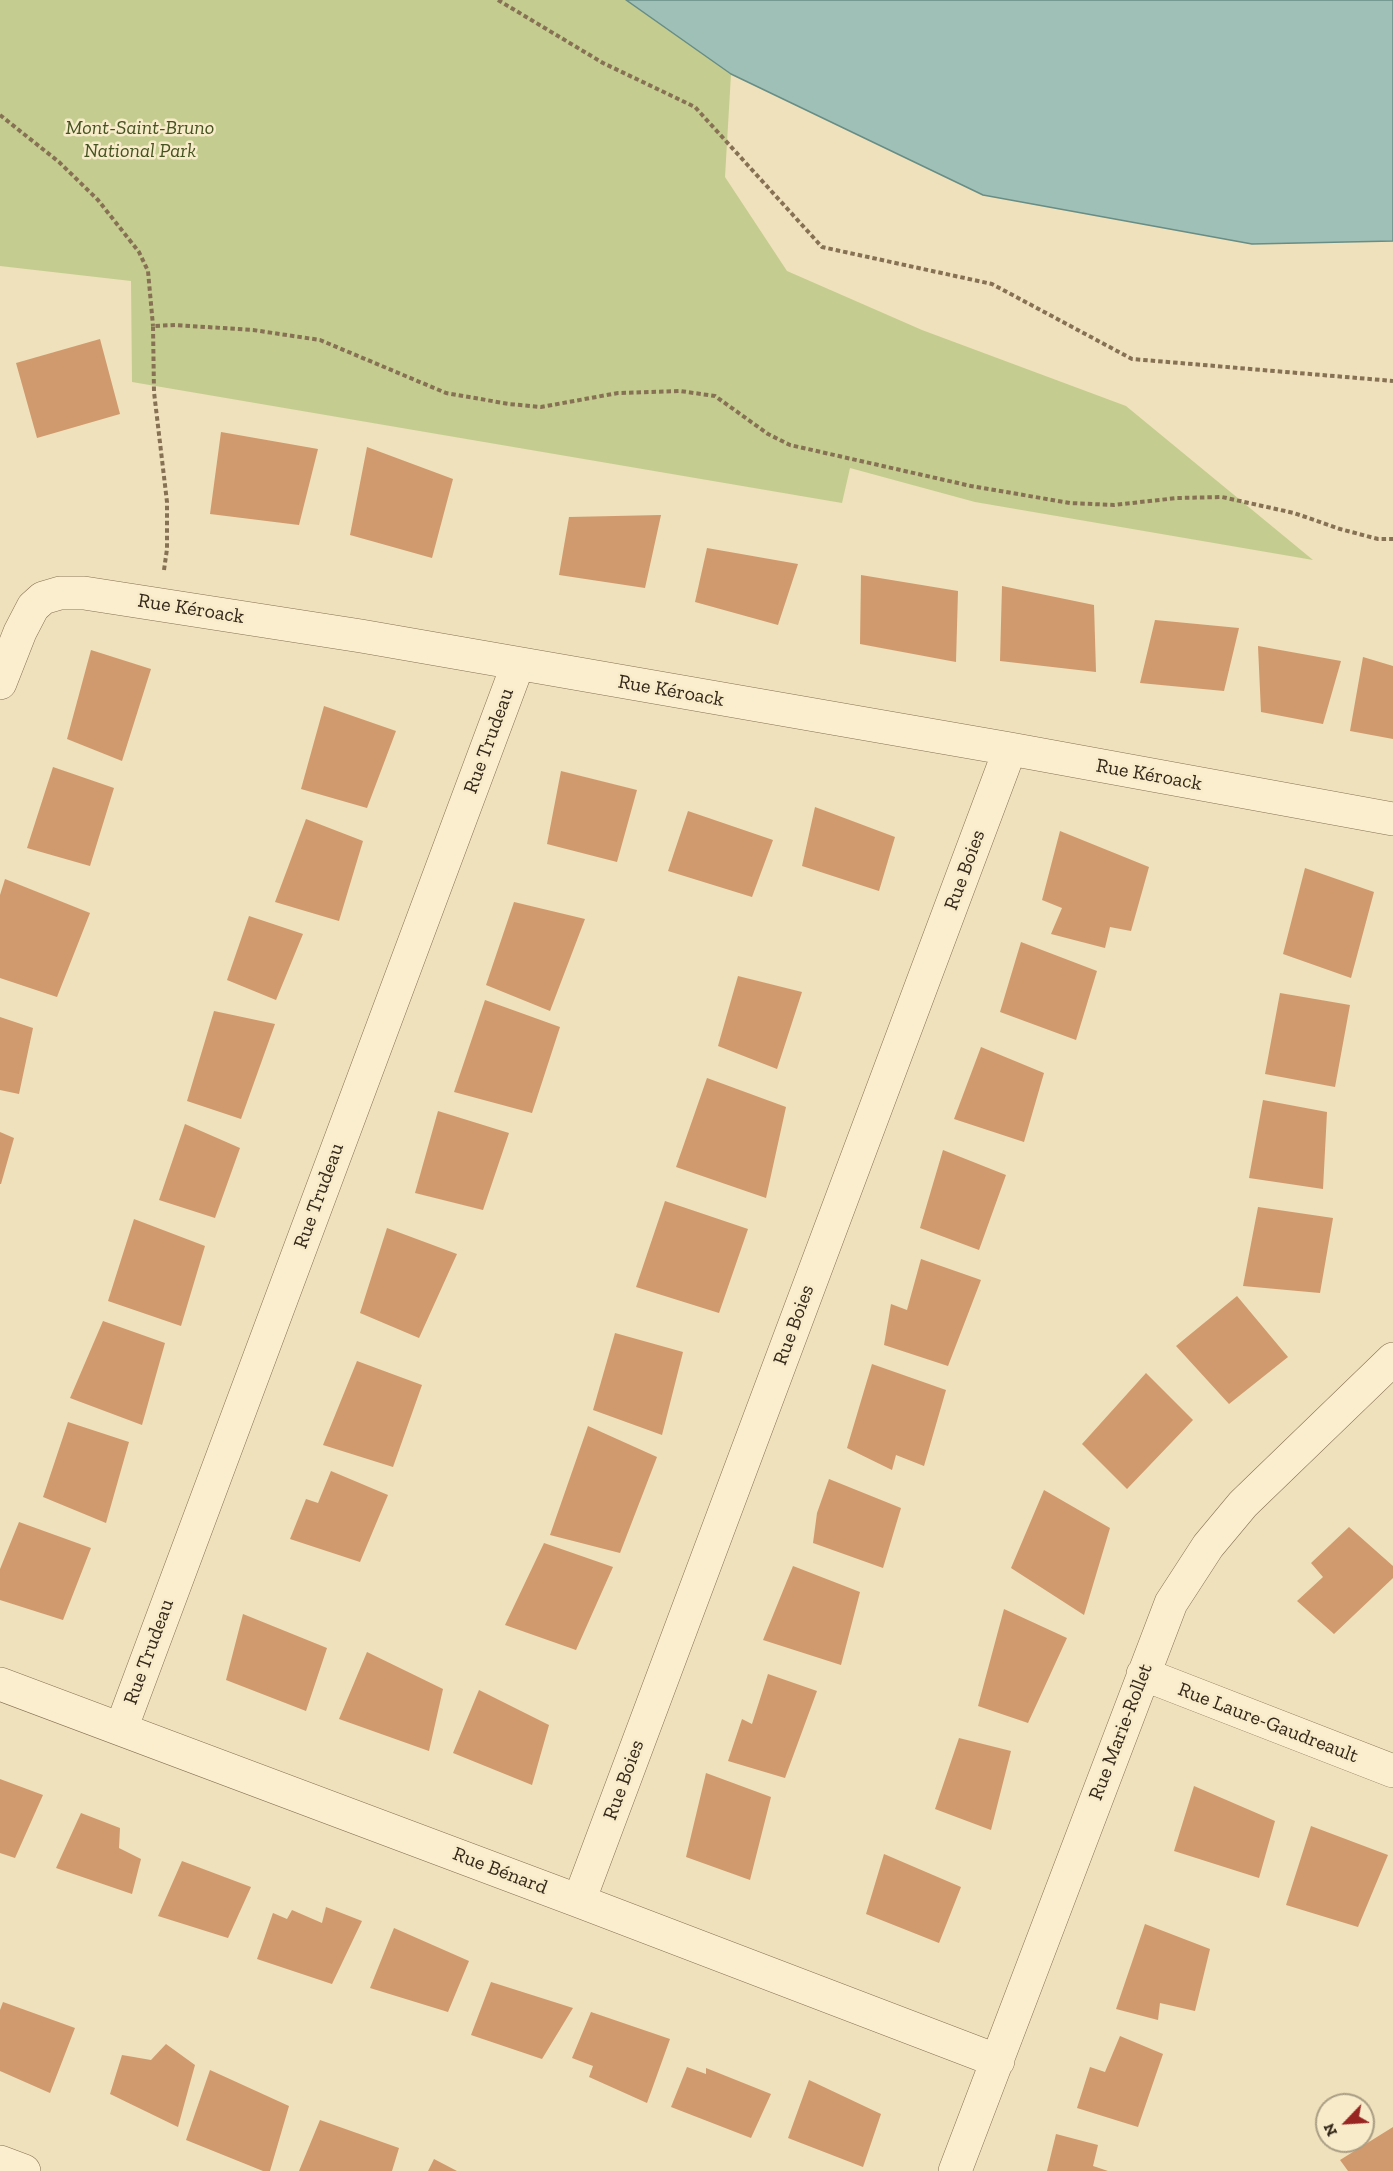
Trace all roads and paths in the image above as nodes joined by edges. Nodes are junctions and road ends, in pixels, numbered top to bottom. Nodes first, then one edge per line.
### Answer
1 (498, 0) edge
2 (0, 115) edge
3 (153, 326) junction
4 (1393, 381) edge
5 (1393, 539) edge
6 (158, 604) junction
7 (518, 664) junction
8 (0, 683) edge
9 (1010, 749) junction
10 (1393, 819) edge
11 (1393, 1359) edge
12 (1143, 1674) junction
13 (0, 1684) edge
14 (121, 1729) junction
15 (1393, 1771) edge
16 (579, 1901) junction
17 (998, 2061) junction
18 (0, 2162) edge
19 (24, 2171) edge
20 (955, 2171) edge

1 - 4 path
2 - 3 path
3 - 5 path
3 - 6 path
6 - 7 street, Rue Kéroack
6 - 8 street, Rue Kéroack
7 - 9 street, Rue Kéroack
7 - 14 street, Rue Trudeau
9 - 10 street, Rue Kéroack
9 - 16 street, Rue Boies
11 - 12 street, Rue Marie-Rollet
12 - 15 street, Rue Laure-Gaudreault
12 - 17 street, Rue Marie-Rollet
13 - 14 street, Rue Bénard
14 - 16 street, Rue Bénard
16 - 17 street, Rue Bénard
17 - 20 street, Rue Marie-Rollet
18 - 19 street

